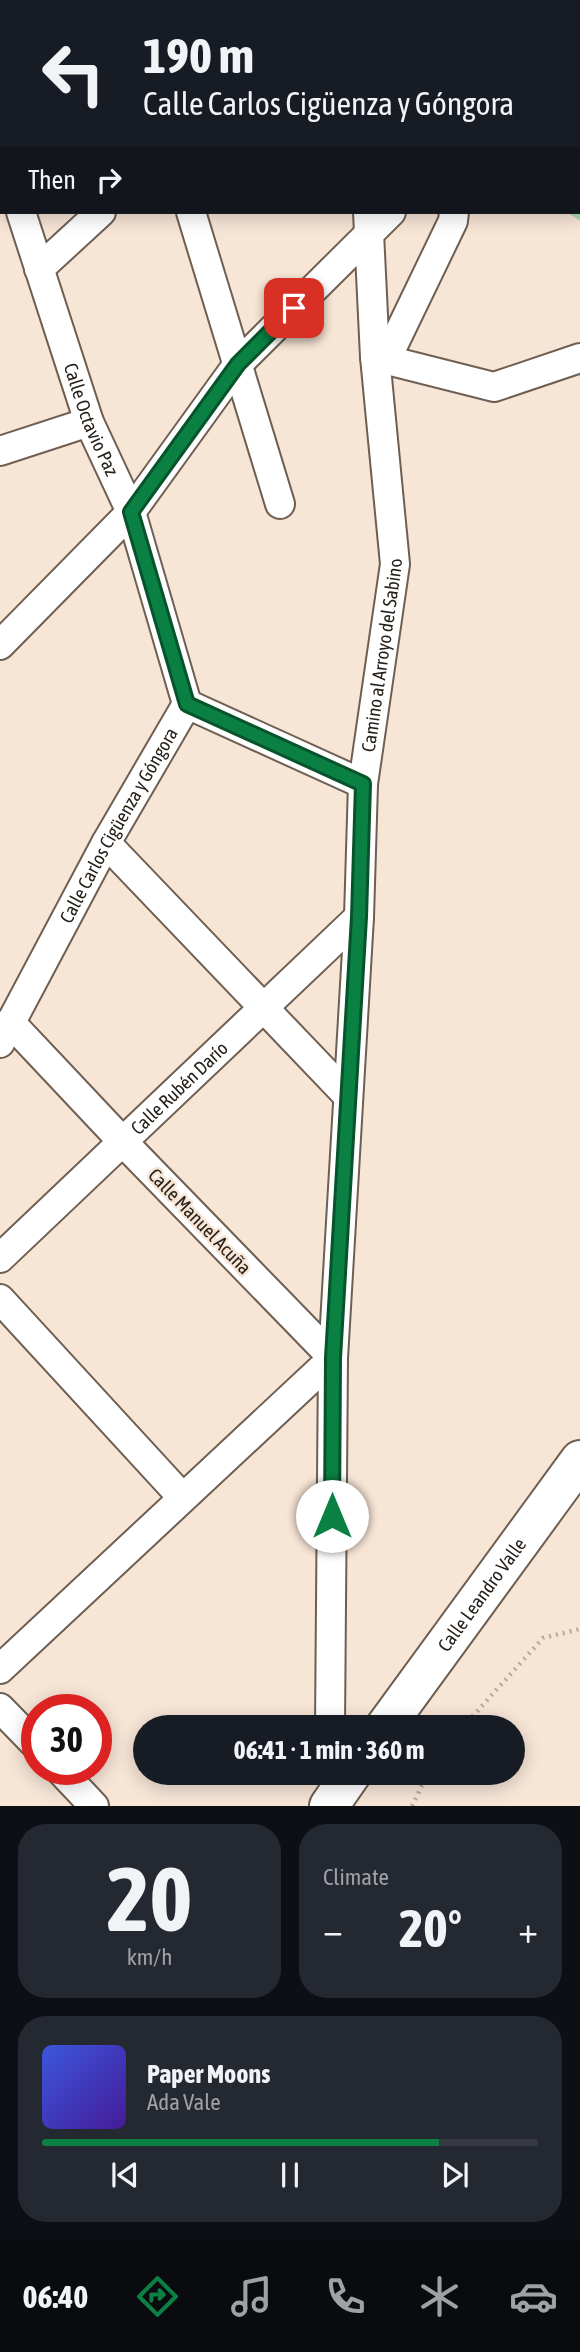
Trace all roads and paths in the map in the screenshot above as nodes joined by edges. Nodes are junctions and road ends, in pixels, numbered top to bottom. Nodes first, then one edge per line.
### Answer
1 (22, 214) edge
2 (99, 214) edge
3 (192, 214) edge
4 (387, 214) edge
5 (454, 214) edge
6 (368, 223) edge
7 (39, 269) junction
8 (580, 358) edge
9 (381, 359) junction
10 (238, 364) junction
11 (89, 422) junction
12 (0, 451) edge
13 (281, 504) dead end
14 (131, 512) junction
15 (0, 645) edge
16 (187, 704) junction
17 (363, 784) junction
18 (106, 843) junction
19 (359, 917) junction
20 (263, 1006) junction
21 (5, 1033) edge
22 (347, 1096) junction
23 (123, 1142) junction
24 (0, 1258) edge
25 (0, 1299) edge
26 (333, 1358) junction
27 (580, 1460) edge
28 (182, 1497) junction
29 (580, 1629) edge
30 (0, 1669) edge
31 (0, 1708) edge
32 (330, 1715) edge
33 (394, 1715) edge
34 (474, 1715) edge
35 (21, 1730) edge
36 (74, 1785) edge
37 (422, 1785) edge
38 (94, 1806) edge
39 (412, 1806) edge

1 - 7 street, Calle Octavio Paz
2 - 7 street
3 - 10 street
4 - 6 street
5 - 9 street
6 - 9 street, Camino al Arroyo del Sabino
6 - 10 street
7 - 11 street, Calle Octavio Paz
8 - 9 street
9 - 17 street, Camino al Arroyo del Sabino
10 - 13 street
10 - 14 street
11 - 12 street
11 - 14 street, Calle Octavio Paz
14 - 15 street
14 - 16 street, Calle Octavio Paz
16 - 17 street, Calle Carlos Cigüenza y Góngora
16 - 18 street, Calle Carlos Cigüenza y Góngora
17 - 19 street, Camino al Arroyo del Sabino
18 - 20 street
18 - 21 street, Calle Carlos Cigüenza y Góngora
19 - 20 street, Calle Rubén Darío
19 - 22 street, Camino al Arroyo del Sabino
20 - 22 street
20 - 23 street, Calle Rubén Darío
21 - 23 street, Calle Manuel Acuña
22 - 26 street, Camino al Arroyo del Sabino
23 - 24 street, Calle Rubén Darío
23 - 26 street, Calle Manuel Acuña
25 - 28 street
26 - 28 street
26 - 32 street, Camino al Arroyo del Sabino
27 - 33 street, Calle Leandro Valle
28 - 30 street
29 - 34 path
31 - 35 street
36 - 38 street
37 - 39 path

